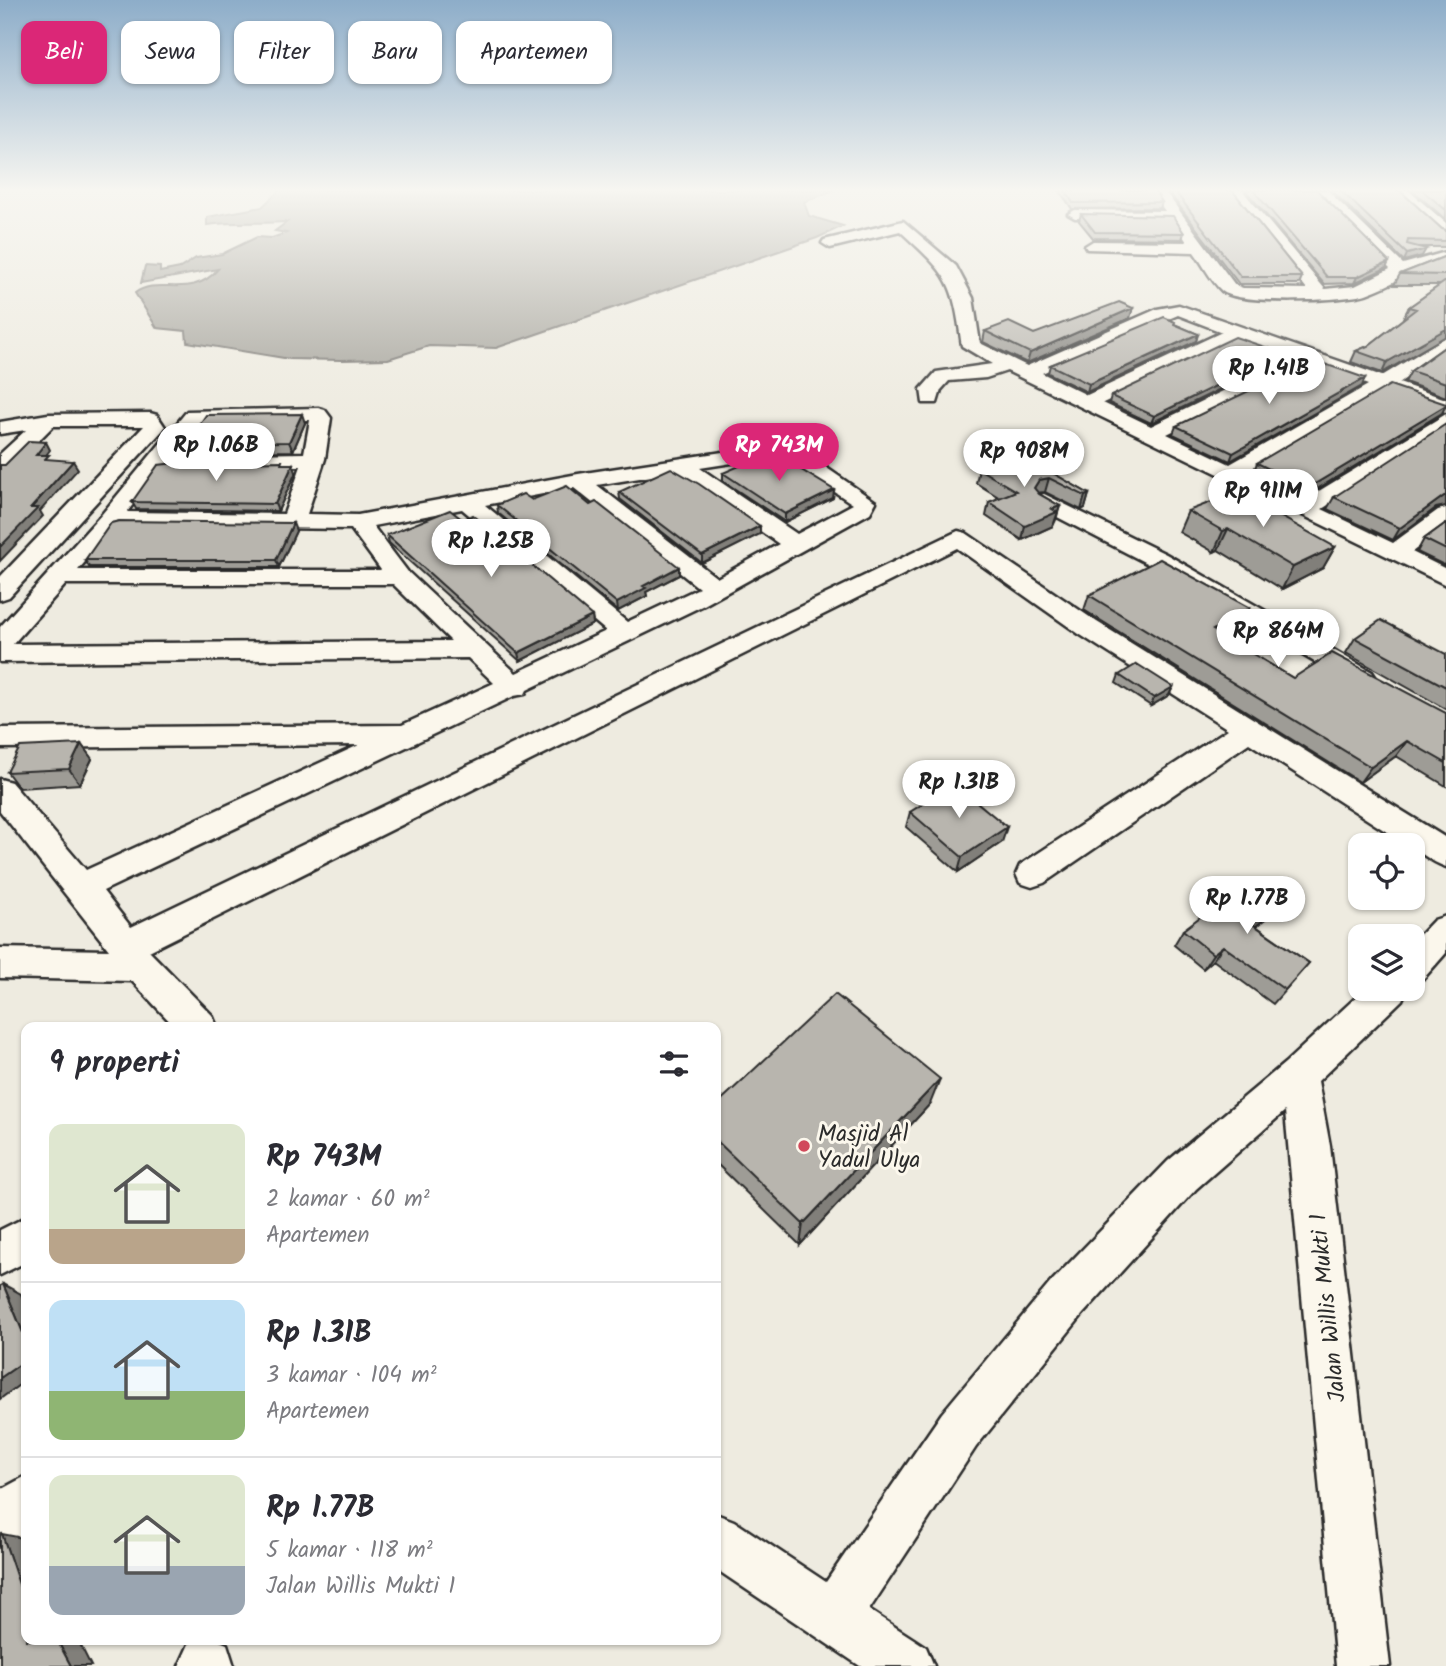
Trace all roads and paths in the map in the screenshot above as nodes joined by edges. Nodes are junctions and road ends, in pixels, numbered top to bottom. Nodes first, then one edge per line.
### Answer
1 (949, 268) edge
2 (1214, 268) edge
3 (1299, 268) edge
4 (1398, 268) edge
5 (1408, 268) edge
6 (1400, 270) junction
7 (1320, 294) junction
8 (1240, 330) junction
9 (1445, 343) edge
10 (1311, 356) junction
11 (1006, 369) junction
12 (1384, 382) junction
13 (930, 399) dead end
14 (1086, 403) junction
15 (1446, 406) edge
16 (48, 420) junction
17 (1446, 420) edge
18 (0, 429) edge
19 (1150, 434) junction
20 (314, 459) junction
21 (156, 462) junction
22 (0, 466) edge
23 (680, 466) junction
24 (1230, 472) junction
25 (578, 481) junction
26 (1044, 501) edge
27 (467, 502) junction
28 (1306, 509) junction
29 (1446, 515) edge
30 (110, 519) junction
31 (293, 522) junction
32 (358, 522) junction
33 (797, 545) junction
34 (1395, 553) junction
35 (0, 561) edge
36 (26, 564) junction
37 (60, 577) junction
38 (399, 577) junction
39 (1446, 578) edge
40 (716, 589) junction
41 (0, 592) edge
42 (626, 634) junction
43 (0, 643) edge
44 (472, 649) junction
45 (0, 653) edge
46 (516, 687) junction
47 (1388, 692) edge
48 (1249, 729) junction
49 (408, 734) junction
50 (0, 738) edge
51 (0, 790) edge
52 (1446, 853) edge
53 (1032, 874) dead end
54 (81, 887) junction
55 (1446, 930) edge
56 (1425, 953) edge
57 (133, 956) junction
58 (0, 963) edge
59 (1376, 1001) edge
60 (194, 1022) edge
61 (1298, 1075) junction
62 (21, 1241) edge
63 (0, 1254) edge
64 (21, 1505) edge
65 (0, 1522) edge
66 (721, 1542) edge
67 (834, 1616) junction
68 (907, 1666) edge
69 (1363, 1666) edge

1 - 11 street
2 - 7 street
3 - 7 street
4 - 6 street
5 - 6 street
6 - 7 street
8 - 10 street
8 - 11 street
8 - 14 street
9 - 12 street
10 - 12 street
10 - 19 street
11 - 13 street
11 - 14 street
12 - 15 street
12 - 24 street
14 - 19 street
16 - 18 street
16 - 22 street
16 - 36 street
17 - 28 street
19 - 24 street
20 - 21 street
20 - 21 street
20 - 31 street
21 - 30 street
23 - 25 street
23 - 33 street
23 - 33 street
24 - 28 street
25 - 27 street
25 - 40 street
26 - 47 street
27 - 32 street
27 - 42 street
28 - 34 street
29 - 34 street
30 - 31 street
30 - 37 street
31 - 32 street
32 - 38 street
33 - 40 street
34 - 39 street
35 - 36 street
36 - 41 street
37 - 38 street
37 - 43 street
38 - 44 street
40 - 42 street
42 - 46 street
44 - 45 street
44 - 46 street
46 - 49 street
48 - 52 street
48 - 53 street
48 - 57 street
49 - 50 street
49 - 54 street
51 - 54 street
54 - 57 street
55 - 56 street
57 - 58 street
57 - 60 street
59 - 61 street
61 - 67 street
61 - 69 street, Jalan Willis Mukti 1
62 - 63 street
64 - 65 street
66 - 67 street
67 - 68 street

